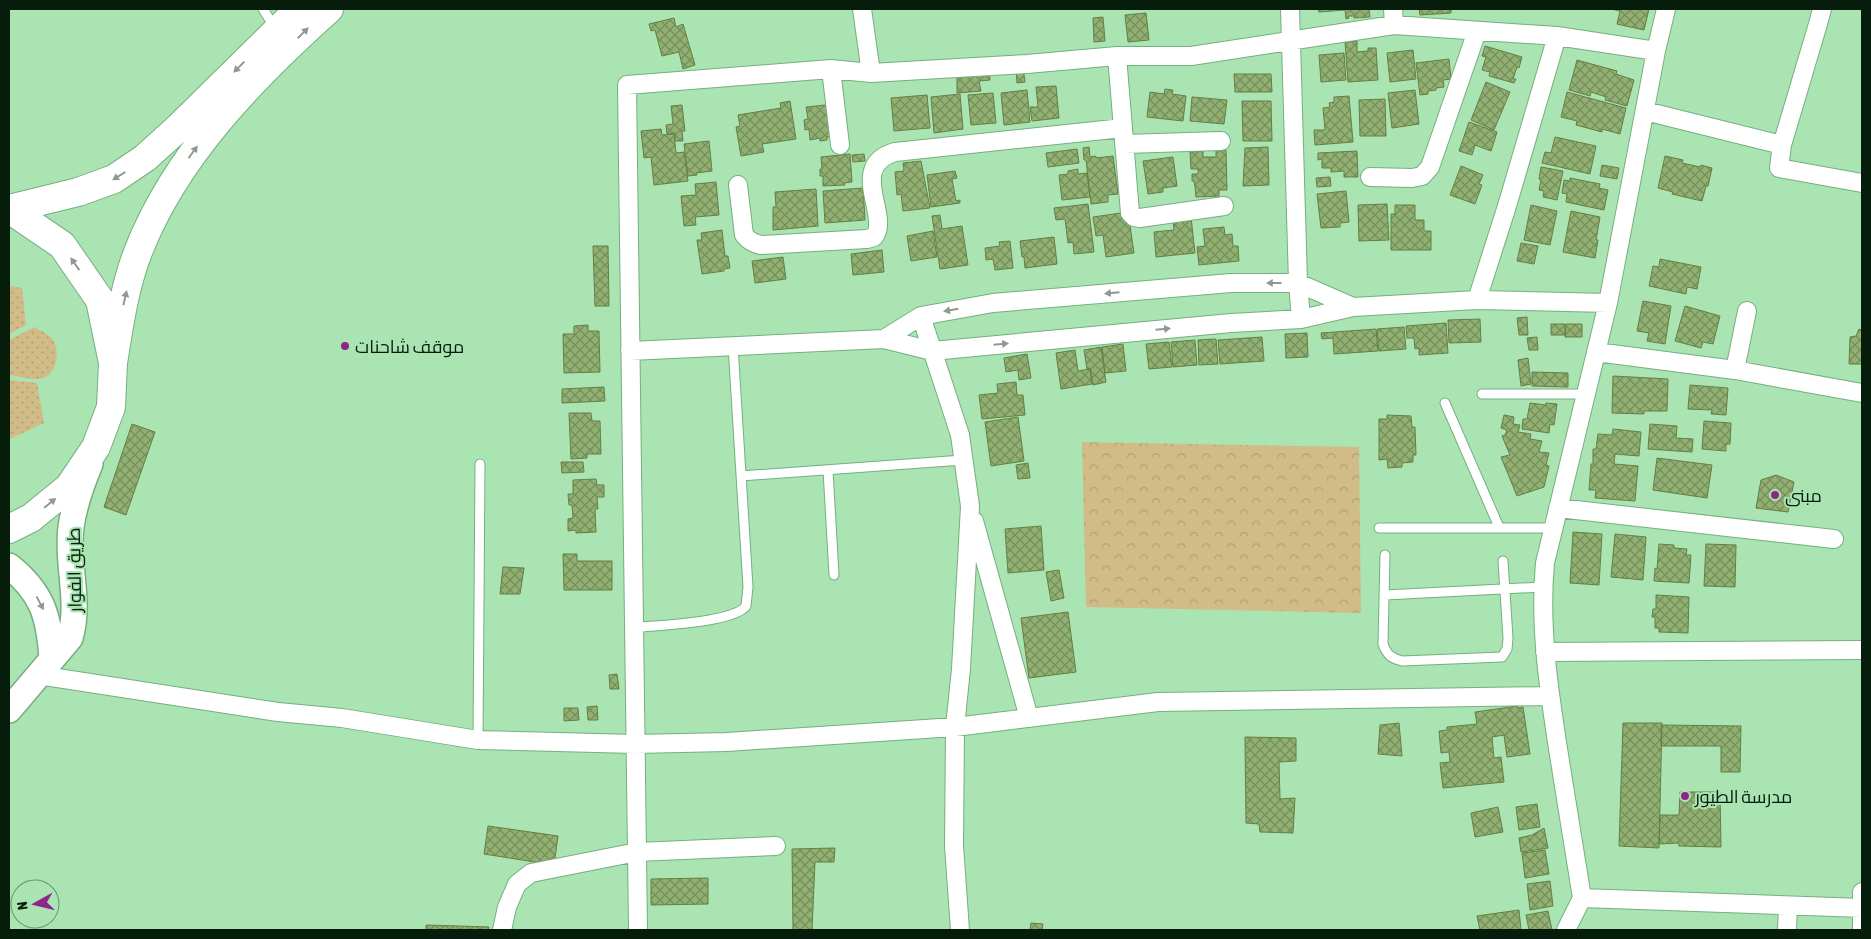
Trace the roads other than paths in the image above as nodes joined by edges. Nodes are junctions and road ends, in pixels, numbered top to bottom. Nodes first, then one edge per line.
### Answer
1 (299, 9) edge
2 (329, 9) edge
3 (862, 9) edge
4 (1290, 9) edge
5 (1666, 9) edge
6 (1822, 9) edge
7 (1394, 17) edge
8 (270, 19) edge
9 (1477, 31) junction
10 (1557, 36) junction
11 (1291, 40) junction
12 (1656, 51) junction
13 (1117, 56) junction
14 (832, 69) junction
15 (871, 73) junction
16 (1645, 111) junction
17 (1123, 136) junction
18 (1221, 141) dead end
19 (840, 145) dead end
20 (1782, 145) junction
21 (1370, 177) dead end
22 (1862, 182) edge
23 (738, 185) dead end
24 (1224, 206) dead end
25 (9, 209) edge
26 (1298, 283) junction
27 (1477, 300) junction
28 (1608, 303) junction
29 (1353, 307) junction
30 (1747, 311) dead end
31 (921, 316) junction
32 (1301, 319) junction
33 (884, 340) junction
34 (733, 346) junction
35 (630, 351) junction
36 (932, 351) junction
37 (1596, 352) junction
38 (113, 363) junction
39 (1735, 370) junction
40 (1862, 393) edge
41 (1482, 394) dead end
42 (1586, 394) junction
43 (1445, 404) dead end
44 (96, 447) junction
45 (963, 460) junction
46 (480, 464) dead end
47 (828, 470) junction
48 (741, 476) junction
49 (970, 506) junction
50 (1558, 508) junction
51 (1379, 528) dead end
52 (1499, 528) junction
53 (1553, 528) junction
54 (9, 529) edge
55 (1834, 539) dead end
56 (1385, 555) dead end
57 (1503, 561) dead end
58 (9, 566) edge
59 (834, 575) dead end
60 (1542, 587) junction
61 (1505, 589) junction
62 (1386, 595) junction
63 (634, 628) junction
64 (1862, 650) edge
65 (1545, 652) junction
66 (45, 666) junction
67 (1549, 696) junction
68 (9, 710) edge
69 (1029, 718) junction
70 (955, 726) junction
71 (478, 740) junction
72 (635, 744) junction
73 (776, 846) dead end
74 (637, 852) junction
75 (1582, 898) junction
76 (1862, 903) edge
77 (1788, 906) junction
78 (1567, 928) edge
79 (502, 930) edge
80 (638, 930) edge
81 (960, 930) edge
82 (1787, 930) edge
83 (1862, 930) edge

1 - 8 highway
38 -> 2 highway
3 - 15 street
4 - 11 street
5 - 12 street
6 - 20 street
7 - 9 street
7 - 11 street
8 -> 25 highway
9 - 10 street
9 - 21 street
10 - 12 street
10 - 27 street
11 - 13 street
11 - 26 street
12 - 16 street
13 - 15 street
13 - 17 street
14 - 15 street
14 - 19 street
14 - 35 street
16 - 20 street
16 - 28 street
17 - 18 street
17 - 23 street
17 - 24 street
20 - 22 street
38 -> 25 highway
26 - 29 street
26 -> 31 street
26 - 32 street
27 - 28 street
27 - 29 street
28 - 37 street
29 - 32 street
30 - 39 street
31 - 33 street
31 - 36 street
36 -> 32 street
33 - 34 street
33 - 36 street
34 - 35 street
34 - 48 lane
35 - 63 street
36 - 45 street
37 - 39 street
37 - 42 street
38 - 44 highway
39 - 40 street
41 - 42 lane
42 - 50 street
43 - 52 lane
54 -> 44 highway
44 - 66 main road, طريق الفوار
45 - 47 lane
45 - 49 street
46 - 71 lane
47 - 48 lane
47 - 59 lane
48 - 63 lane
49 - 69 street
49 - 70 street
50 - 53 street
50 - 55 street
51 - 52 lane
52 - 53 lane
53 - 60 street
56 - 62 lane
57 - 61 lane
58 -> 66 main road, طريق الفوار
60 - 61 lane
60 - 65 street
61 - 62 lane
61 - 62 lane
63 - 72 street
64 - 65 street
65 - 67 street
66 - 68 main road, طريق الفوار
66 - 71 street
67 - 69 street
67 - 75 street
69 - 70 street
70 - 72 street
70 - 81 street
71 - 72 street
72 - 74 street
73 - 74 street
74 - 79 street
74 - 80 street
75 - 77 street
75 - 78 street
76 - 77 street
76 - 83 street
77 - 82 street

